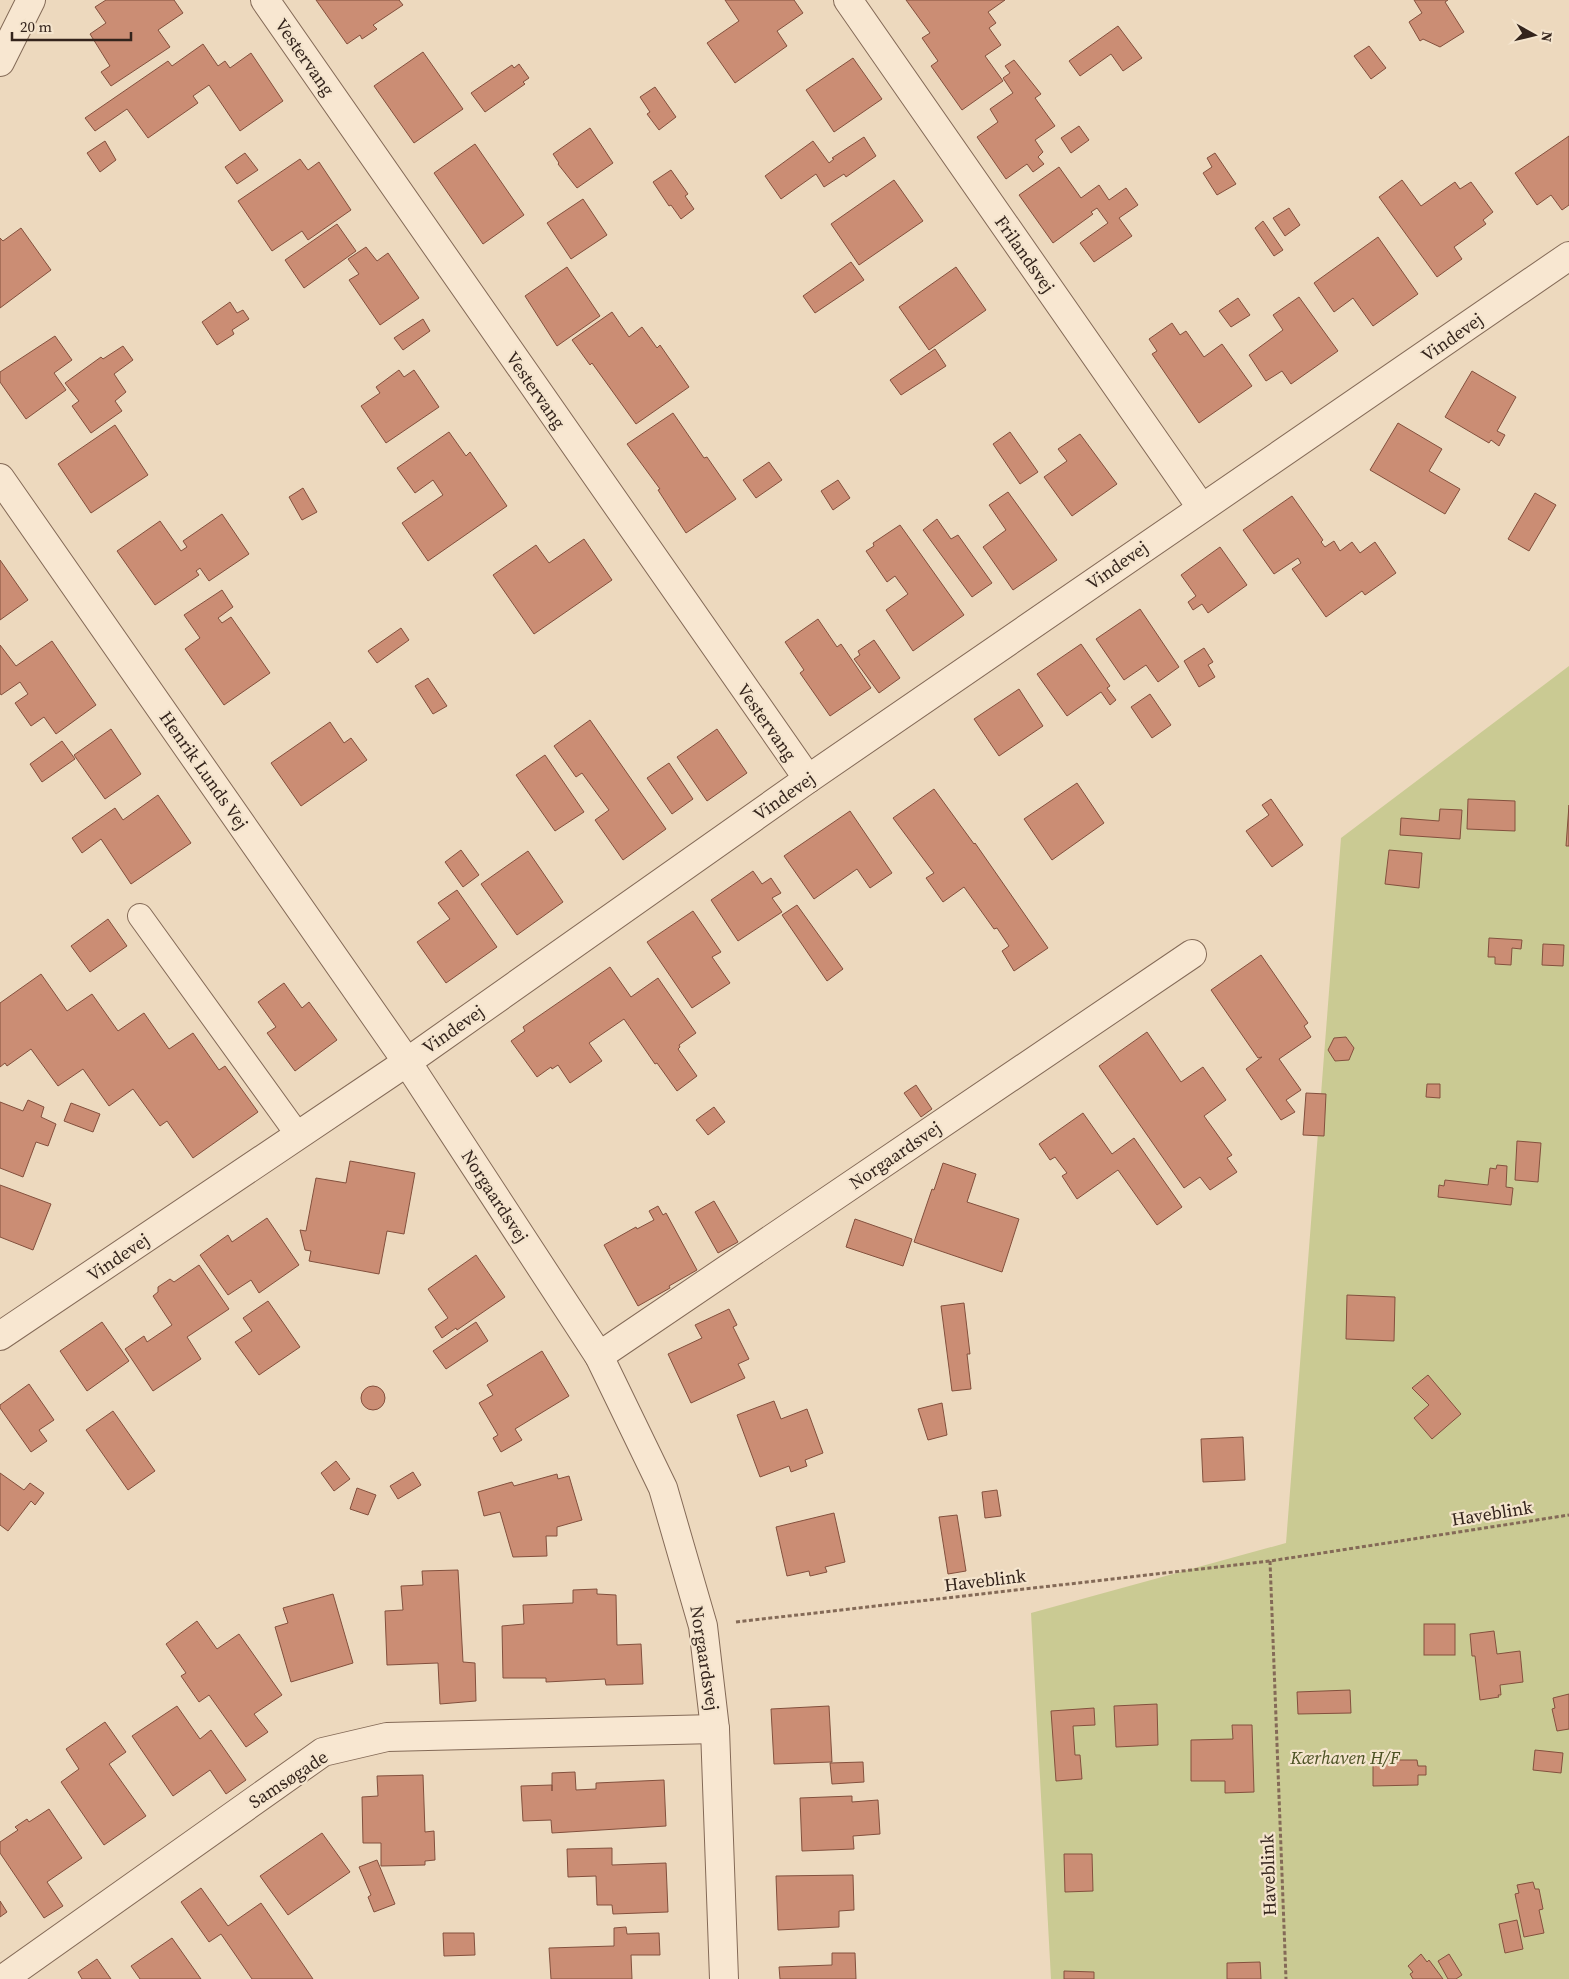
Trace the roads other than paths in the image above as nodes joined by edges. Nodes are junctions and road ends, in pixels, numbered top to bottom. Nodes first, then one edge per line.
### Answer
1 (31, 0) edge
2 (265, 0) edge
3 (848, 0) edge
4 (0, 62) edge
5 (1569, 256) edge
6 (0, 478) edge
7 (1201, 507) junction
8 (808, 779) junction
9 (140, 916) dead end
10 (1192, 954) dead end
11 (407, 1062) junction
12 (298, 1135) junction
13 (0, 1336) edge
14 (599, 1356) junction
15 (715, 1729) junction
16 (3, 1979) edge
17 (724, 1979) edge

1 - 4 street
2 - 8 street, Vestervang
3 - 7 street, Frilandsvej
5 - 7 street, Vindevej
6 - 11 street, Henrik Lunds Vej
7 - 8 street, Vindevej
8 - 11 street, Vindevej
9 - 12 lane
10 - 14 street, Norgaardsvej
11 - 12 street, Vindevej
11 - 14 street, Norgaardsvej
12 - 13 street, Vindevej
14 - 15 street, Norgaardsvej
15 - 16 street, Samsøgade
15 - 17 street, Norgaardsvej

